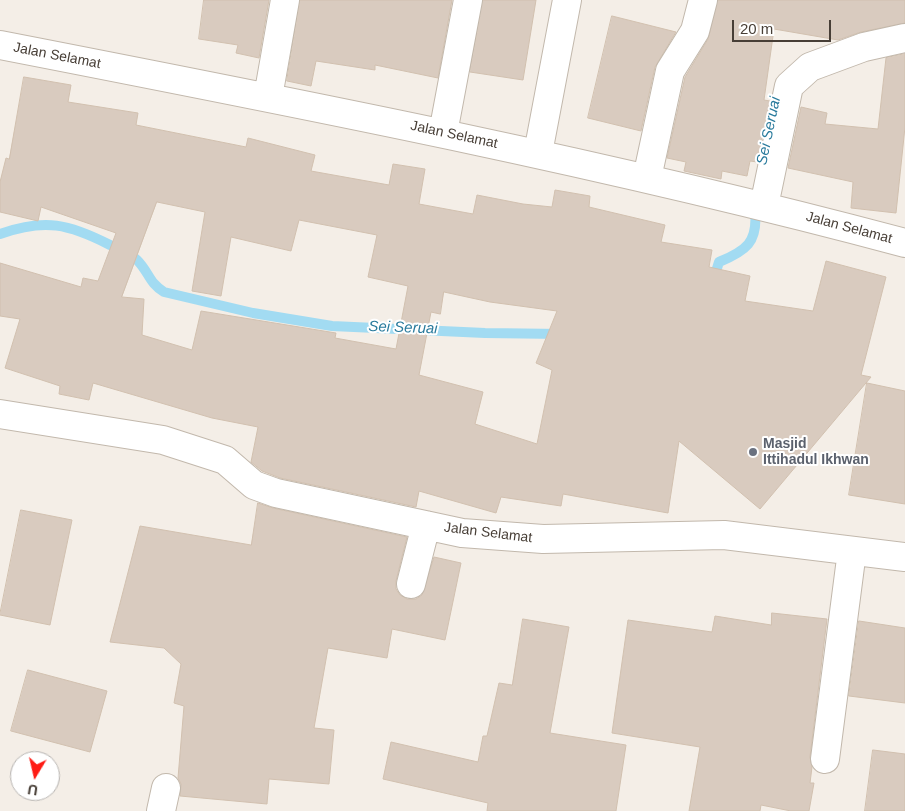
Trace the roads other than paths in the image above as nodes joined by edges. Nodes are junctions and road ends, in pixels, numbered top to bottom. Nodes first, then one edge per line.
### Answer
1 (285, 0) edge
2 (468, 0) edge
3 (568, 0) edge
4 (703, 0) edge
5 (905, 38) edge
6 (0, 44) edge
7 (268, 97) junction
8 (443, 133) junction
9 (538, 153) junction
10 (647, 178) junction
11 (764, 206) junction
12 (905, 244) edge
13 (0, 414) edge
14 (426, 525) junction
15 (852, 551) junction
16 (905, 557) edge
17 (411, 584) dead end
18 (825, 759) dead end

1 - 7 street
2 - 8 street
3 - 9 street
4 - 10 street
5 - 11 street
6 - 7 street, Jalan Selamat
7 - 8 street, Jalan Selamat
8 - 9 street, Jalan Selamat
9 - 10 street, Jalan Selamat
10 - 11 street, Jalan Selamat
11 - 12 street, Jalan Selamat
13 - 14 street, Jalan Selamat
14 - 15 street, Jalan Selamat
14 - 17 street
15 - 16 street, Jalan Selamat
15 - 18 street

